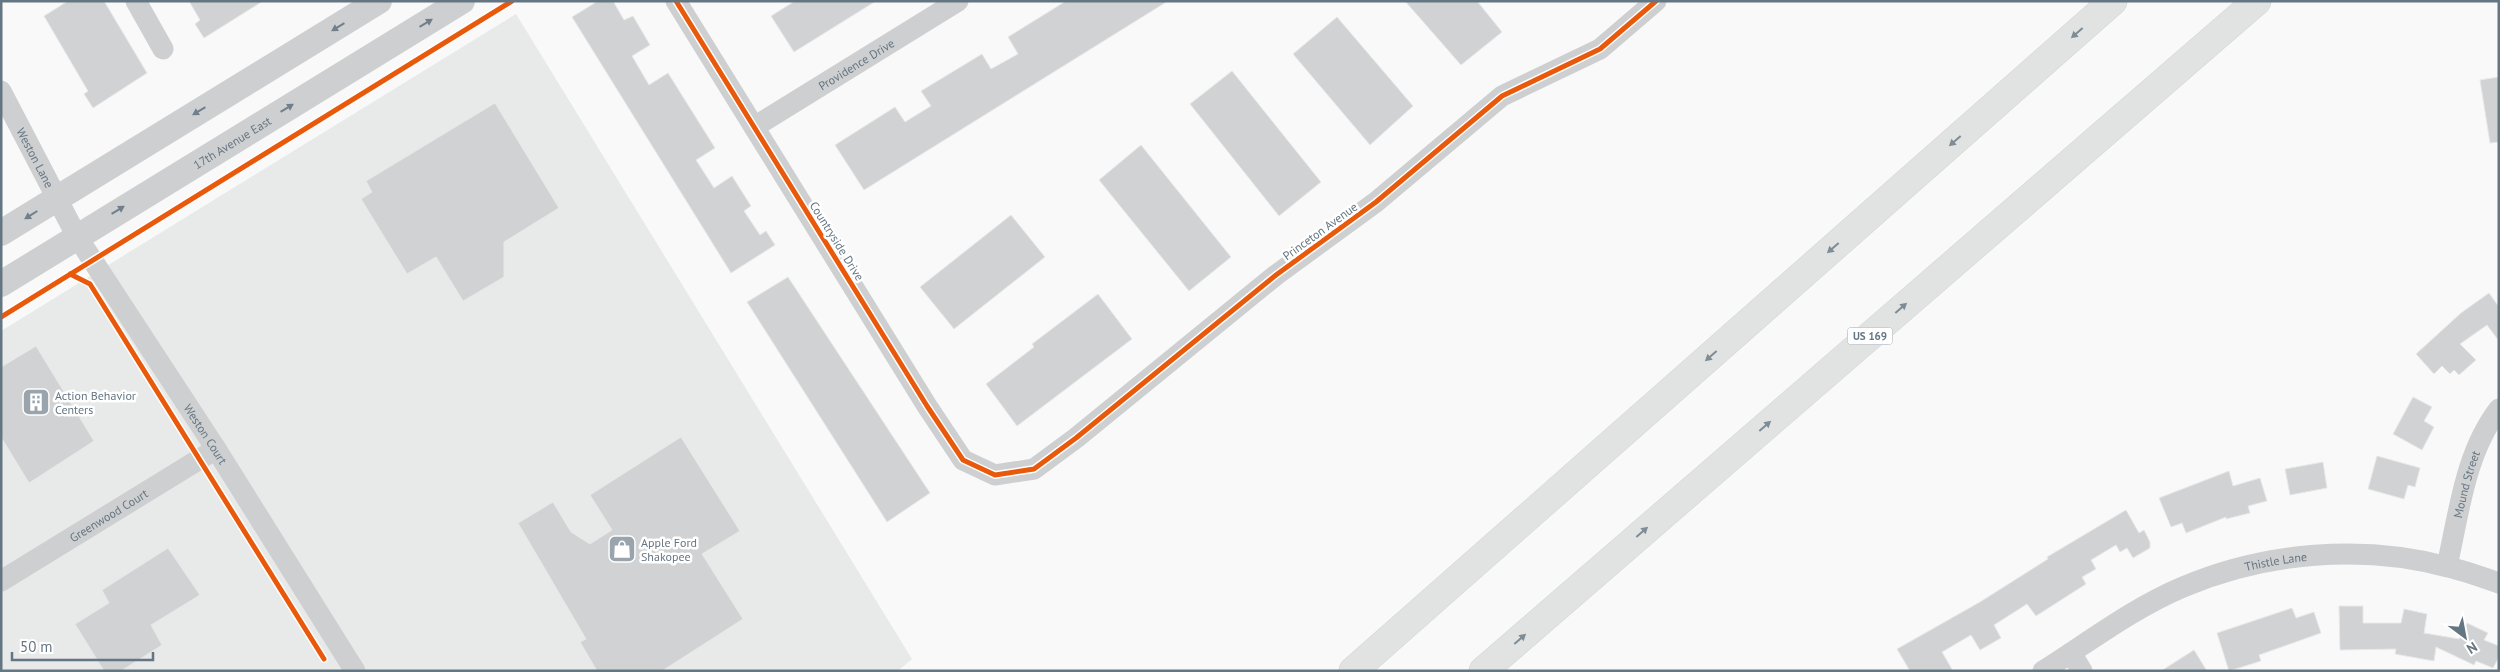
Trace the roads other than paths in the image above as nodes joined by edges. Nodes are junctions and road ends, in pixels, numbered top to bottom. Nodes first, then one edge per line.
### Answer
1 (136, 1) edge
2 (379, 1) edge
3 (462, 1) edge
4 (676, 1) edge
5 (958, 1) edge
6 (1656, 1) edge
7 (2113, 1) edge
8 (2257, 1) edge
9 (163, 49) dead end
10 (1, 90) edge
11 (754, 127) junction
12 (57, 198) junction
13 (1, 233) edge
14 (76, 236) junction
15 (1, 284) edge
16 (2499, 410) edge
17 (216, 450) junction
18 (995, 475) joint
19 (2447, 566) junction
20 (1, 581) edge
21 (2499, 583) edge
22 (1400, 629) junction
23 (2077, 662) edge
24 (355, 671) edge
25 (1347, 671) edge
26 (1353, 671) edge
27 (1483, 671) edge
28 (2043, 671) edge

1 - 9 street
2 -> 12 street
14 -> 3 street, 17th Avenue East
4 - 11 street, Countryside Drive
5 - 11 street, Providence Drive
6 - 18 street, Princeton Avenue
7 -> 22 highway
27 -> 8 highway, US 169
10 - 12 street, Weston Lane
11 - 18 street, Countryside Drive
12 -> 13 street
12 - 14 street, Weston Court
14 - 15 street, 17th Avenue East
14 - 17 street, Weston Court
16 - 19 street, Mound Street
17 - 20 street, Greenwood Court
17 - 24 street, Weston Court
19 - 21 street, Thistle Lane
19 - 23 street, Thistle Lane
22 - 25 highway
22 - 26 highway
23 - 28 street, Thistle Lane

